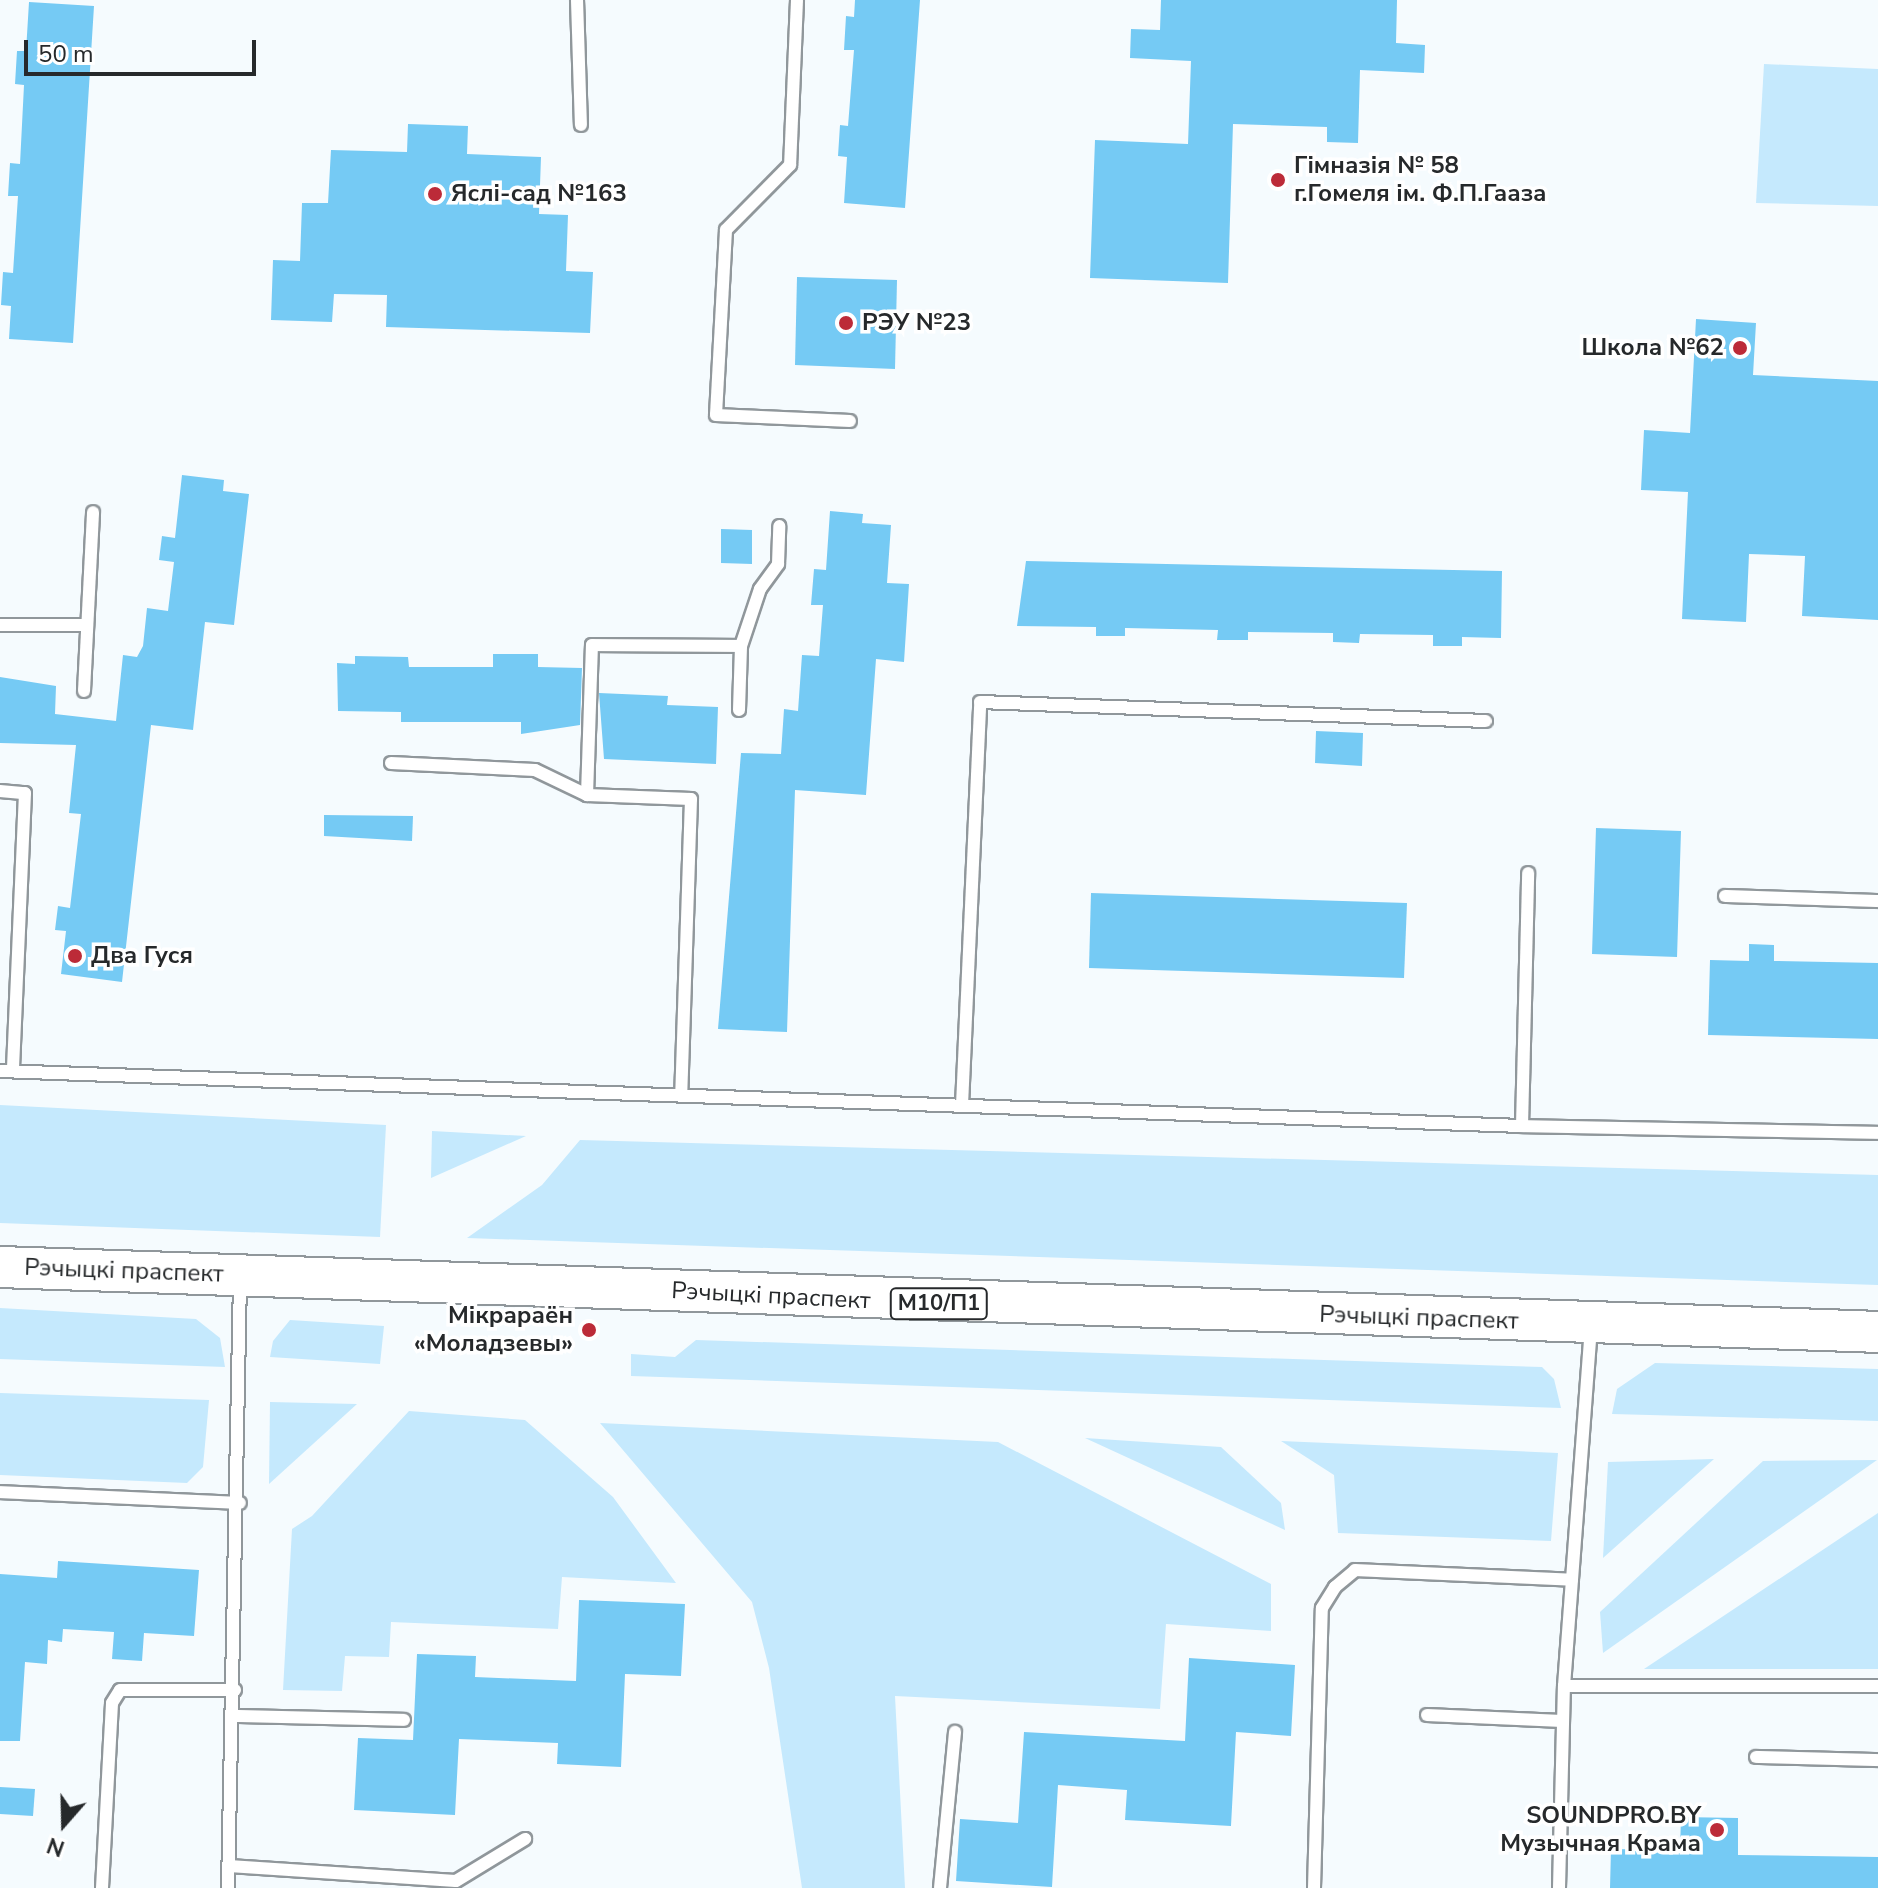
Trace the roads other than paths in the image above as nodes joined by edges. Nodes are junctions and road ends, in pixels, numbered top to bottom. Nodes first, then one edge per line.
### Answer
1 (577, 0) edge
2 (797, 0) edge
3 (581, 125) dead end
4 (850, 421) dead end
5 (93, 512) dead end
6 (779, 526) dead end
7 (0, 625) edge
8 (86, 625) junction
9 (741, 646) junction
10 (84, 691) dead end
11 (739, 710) dead end
12 (1486, 721) dead end
13 (391, 763) dead end
14 (0, 791) edge
15 (587, 795) junction
16 (1528, 873) dead end
17 (1725, 896) dead end
18 (1878, 901) edge
19 (6, 1071) edge
20 (681, 1096) junction
21 (962, 1105) junction
22 (1522, 1126) junction
23 (1878, 1133) edge
24 (0, 1267) edge
25 (240, 1274) junction
26 (1591, 1323) junction
27 (1878, 1332) edge
28 (0, 1492) edge
29 (240, 1503) junction
30 (1572, 1580) junction
31 (1564, 1686) junction
32 (1878, 1686) edge
33 (235, 1690) junction
34 (1427, 1715) dead end
35 (234, 1716) junction
36 (404, 1720) dead end
37 (1562, 1721) junction
38 (955, 1732) dead end
39 (1756, 1757) dead end
40 (1878, 1760) edge
41 (525, 1839) dead end
42 (229, 1866) junction
43 (456, 1884) edge
44 (102, 1888) edge
45 (228, 1888) edge
46 (940, 1888) edge
47 (1314, 1888) edge
48 (1559, 1888) edge

1 - 3 lane
2 - 4 lane
5 - 8 lane
6 - 9 lane
7 - 8 lane
8 - 10 lane
9 - 11 lane
9 - 15 lane
12 - 21 lane
13 - 15 lane
14 - 19 lane
15 - 20 lane
16 - 22 lane
17 - 18 lane
19 - 20 lane
20 - 21 lane
21 - 22 lane
22 - 23 lane
24 - 25 main road, Рэчыцкі праспект / М10/П1
25 - 26 main road, Рэчыцкі праспект / М10/П1
25 - 29 lane
26 - 27 main road, Рэчыцкі праспект / М10/П1
26 - 30 lane
28 - 29 lane
29 - 33 lane
30 - 31 lane
30 - 47 lane
31 - 32 lane
31 - 37 lane
33 - 35 lane
33 - 44 lane
34 - 37 lane
35 - 36 lane
35 - 42 lane
37 - 48 lane
38 - 46 lane
39 - 40 lane
41 - 43 lane
42 - 43 lane
42 - 45 lane

